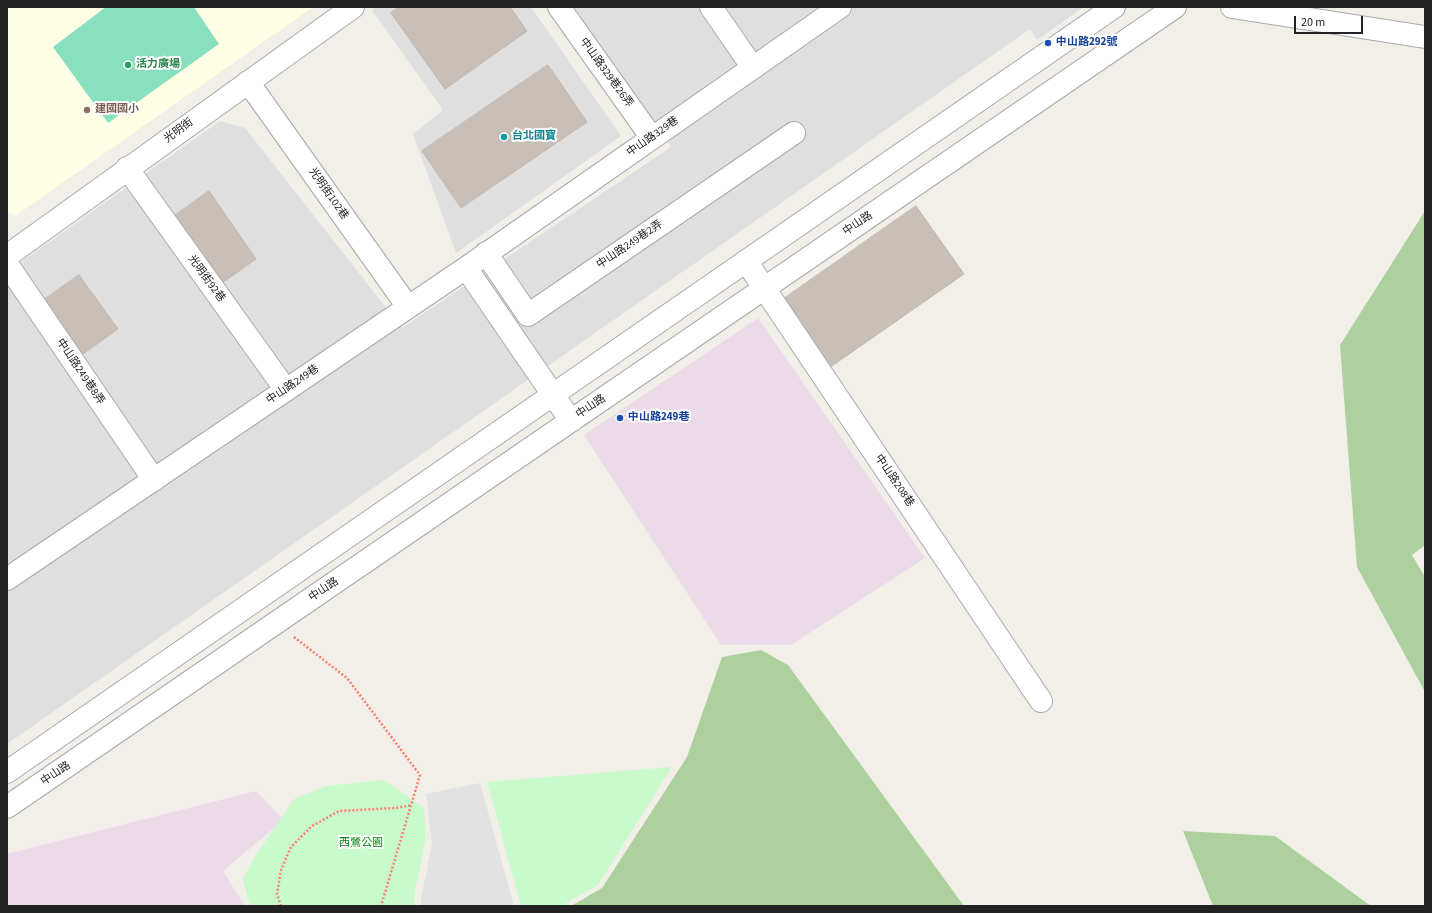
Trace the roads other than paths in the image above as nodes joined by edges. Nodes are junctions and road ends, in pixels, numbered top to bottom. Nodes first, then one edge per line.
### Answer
1 (353, 7) edge
2 (559, 7) edge
3 (711, 7) edge
4 (840, 7) edge
5 (1114, 7) edge
6 (1175, 7) edge
7 (1232, 7) edge
8 (1425, 37) edge
9 (753, 68) junction
10 (248, 82) junction
11 (794, 133) dead end
12 (652, 138) junction
13 (127, 168) junction
14 (486, 253) junction
15 (7, 256) edge
16 (746, 261) junction
17 (7, 264) edge
18 (466, 268) junction
19 (765, 288) junction
20 (408, 307) junction
21 (286, 390) junction
22 (552, 395) junction
23 (571, 421) junction
24 (154, 480) junction
25 (7, 579) edge
26 (1041, 701) dead end
27 (7, 772) edge
28 (7, 808) edge

1 - 10 street, 光明街
2 - 12 street, 中山路329巷26弄
3 - 9 street
4 - 9 street, 中山路329巷
5 - 16 street
6 - 19 street, 中山路
7 - 8 street
9 - 12 street, 中山路329巷
10 - 13 street, 光明街
10 - 20 street, 光明街102巷
11 - 14 street, 中山路249巷2弄
12 - 14 street, 中山路329巷
13 - 15 street, 光明街
13 - 21 street, 光明街92巷
14 - 18 street, 中山路329巷
16 - 19 street, 中山路208巷
16 - 22 street
17 - 24 street, 中山路249巷8弄
18 - 20 street, 中山路249巷
18 - 22 street
19 - 23 street, 中山路
19 - 26 street, 中山路208巷
20 - 21 street, 中山路249巷
21 - 24 street, 中山路249巷
22 - 23 street
22 - 27 street
23 - 28 street, 中山路
24 - 25 street, 中山路249巷

